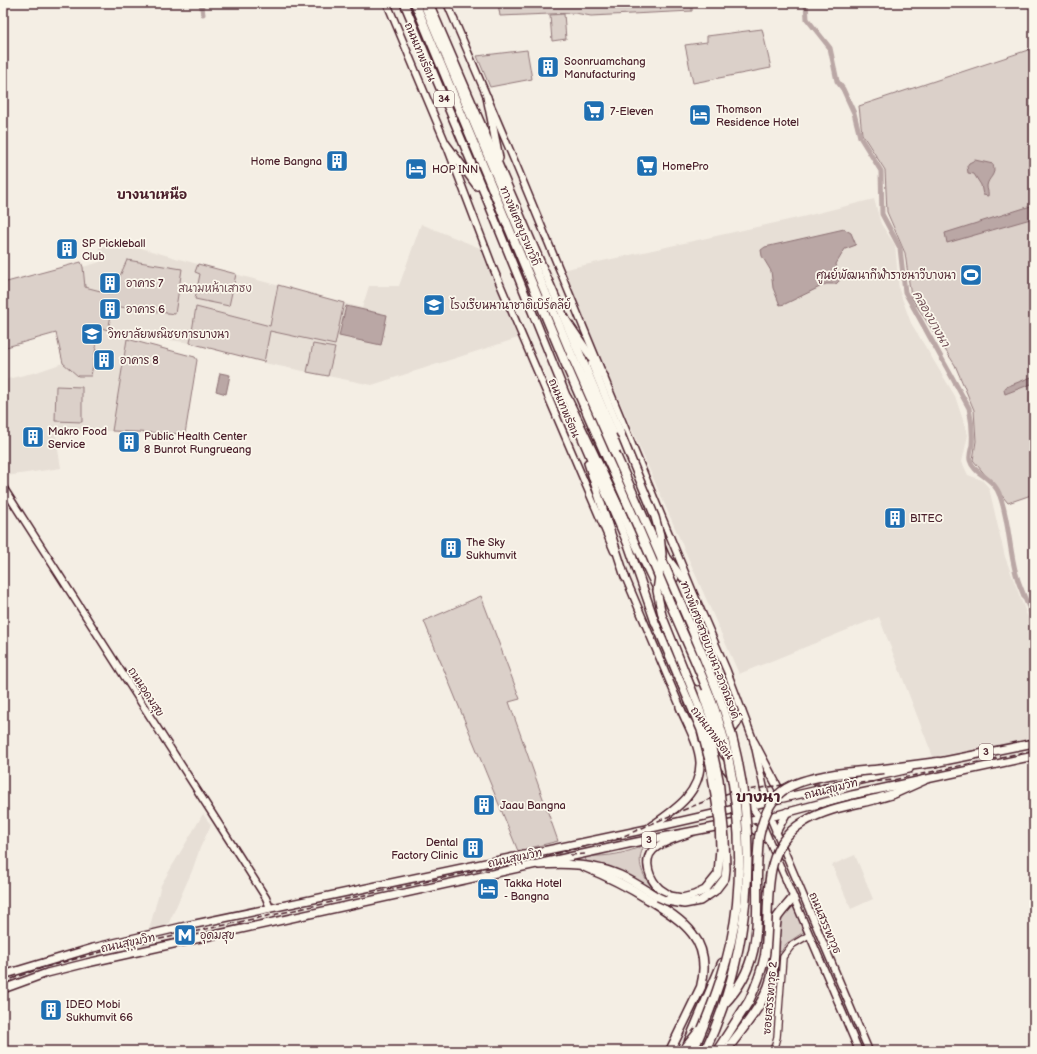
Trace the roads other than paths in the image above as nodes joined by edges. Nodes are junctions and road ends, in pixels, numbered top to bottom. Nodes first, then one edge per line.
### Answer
1 (387, 3) edge
2 (404, 3) edge
3 (415, 3) edge
4 (424, 3) edge
5 (429, 3) edge
6 (448, 3) edge
7 (487, 97) junction
8 (446, 144) junction
9 (501, 170) junction
10 (485, 195) junction
11 (564, 317) junction
12 (586, 351) junction
13 (604, 376) junction
14 (567, 398) junction
15 (584, 444) junction
16 (615, 453) joint
17 (607, 458) joint
18 (3, 487) edge
19 (662, 550) junction
20 (625, 577) junction
21 (693, 592) junction
22 (680, 707) junction
23 (742, 711) junction
24 (697, 733) junction
25 (754, 742) junction
26 (1034, 743) edge
27 (1034, 756) edge
28 (938, 762) junction
29 (924, 780) junction
30 (783, 798) junction
31 (766, 802) junction
32 (752, 806) junction
33 (787, 812) junction
34 (770, 817) junction
35 (760, 819) junction
36 (744, 822) junction
37 (647, 829) junction
38 (776, 832) junction
39 (690, 833) junction
40 (768, 839) junction
41 (539, 865) junction
42 (585, 866) junction
43 (412, 879) junction
44 (796, 881) junction
45 (416, 890) junction
46 (805, 901) junction
47 (795, 902) junction
48 (270, 908) junction
49 (272, 922) junction
50 (809, 935) junction
51 (3, 975) edge
52 (3, 989) edge
53 (863, 1037) junction
54 (855, 1041) junction
55 (670, 1051) edge
56 (684, 1051) edge
57 (693, 1051) edge
58 (706, 1051) edge
59 (717, 1051) edge
60 (726, 1051) edge
61 (774, 1051) edge
62 (859, 1051) edge
63 (869, 1051) edge

1 - 8 main road, ถนนเทพรัตน / 34
2 - 10 main road, ถนนเทพรัตน / 34
3 - 17 highway, ทางพิเศษบูรพาวิถี
4 - 16 highway, ทางพิเศษบูรพาวิถี
5 - 9 main road, 34
6 - 7 main road
7 - 9 main road
7 - 13 main road
8 - 10 main road
8 - 20 main road, ถนนเทพรัตน / 34
9 - 11 main road, 34
10 - 14 main road, ถนนเทพรัตน / 34
11 - 12 main road
11 - 19 highway
12 - 13 main road
12 - 42 main road, bridge
13 - 21 main road
14 - 15 main road, ถนนเทพรัตน
14 - 56 highway, bridge
15 - 20 main road
15 - 39 main road, bridge
16 - 58 highway, ทางพิเศษสายบางนา-อาจณรงค์, bridge
17 - 57 highway, ทางพิเศษสายบางนา-อาจณรงค์, bridge
18 - 48 main road, ถนนอุดมสุข
19 - 21 main road
19 - 58 highway, bridge
20 - 22 main road, ถนนเทพรัตน / 34
21 - 23 main road
22 - 24 main road, ถนนเทพรัตน / 34
22 - 37 main road
23 - 24 main road
23 - 25 main road
24 - 32 main road, ถนนเทพรัตน / 34
25 - 30 main road
25 - 31 main road
26 - 28 main road, ถนนสุขุมวิท / 3
27 - 29 main road, ถนนสุขุมวิท / 3
28 - 30 main road, ถนนสุขุมวิท / 3
28 - 56 highway, bridge
29 - 33 main road, ถนนสุขุมวิท / 3
29 - 59 highway, bridge
30 - 31 main road, ถนนสุขุมวิท / 3
31 - 32 main road, ถนนสุขุมวิท / 3
31 - 34 main road, ถนนสรรพาวุธ
32 - 35 main road, ถนนสรรพาวุธ
32 - 37 main road, ถนนสุขุมวิท / 3
33 - 34 main road, ถนนสุขุมวิท / 3
33 - 38 main road
34 - 35 main road, ถนนสุขุมวิท / 3
34 - 38 main road, ถนนสรรพาวุธ
35 - 36 main road, ถนนสุขุมวิท / 3
35 - 40 main road, ถนนสรรพาวุธ
36 - 39 main road, ถนนสุขุมวิท / 3
36 - 40 main road
37 - 43 main road, ถนนสุขุมวิท / 3
38 - 44 main road, ถนนสรรพาวุธ
39 - 41 main road, ถนนสุขุมวิท / 3
40 - 47 main road, ถนนสรรพาวุธ
41 - 42 main road
41 - 45 main road, ถนนสุขุมวิท / 3
42 - 55 highway
43 - 45 main road
43 - 48 main road, ถนนสุขุมวิท
44 - 46 main road, ถนนสรรพาวุธ
44 - 47 main road
45 - 49 main road, ถนนสุขุมวิท
46 - 47 main road
46 - 53 main road, ถนนสรรพาวุธ
47 - 50 main road, ถนนสรรพาวุธ
47 - 60 highway
48 - 49 main road
48 - 51 main road, ถนนสุขุมวิท
49 - 52 main road, ถนนสุขุมวิท
50 - 54 main road, ถนนสรรพาวุธ
50 - 61 street, ซอยสรรพาวุธ 2
53 - 54 main road
53 - 63 main road, ถนนสรรพาวุธ
54 - 62 main road, ถนนสรรพาวุธ

